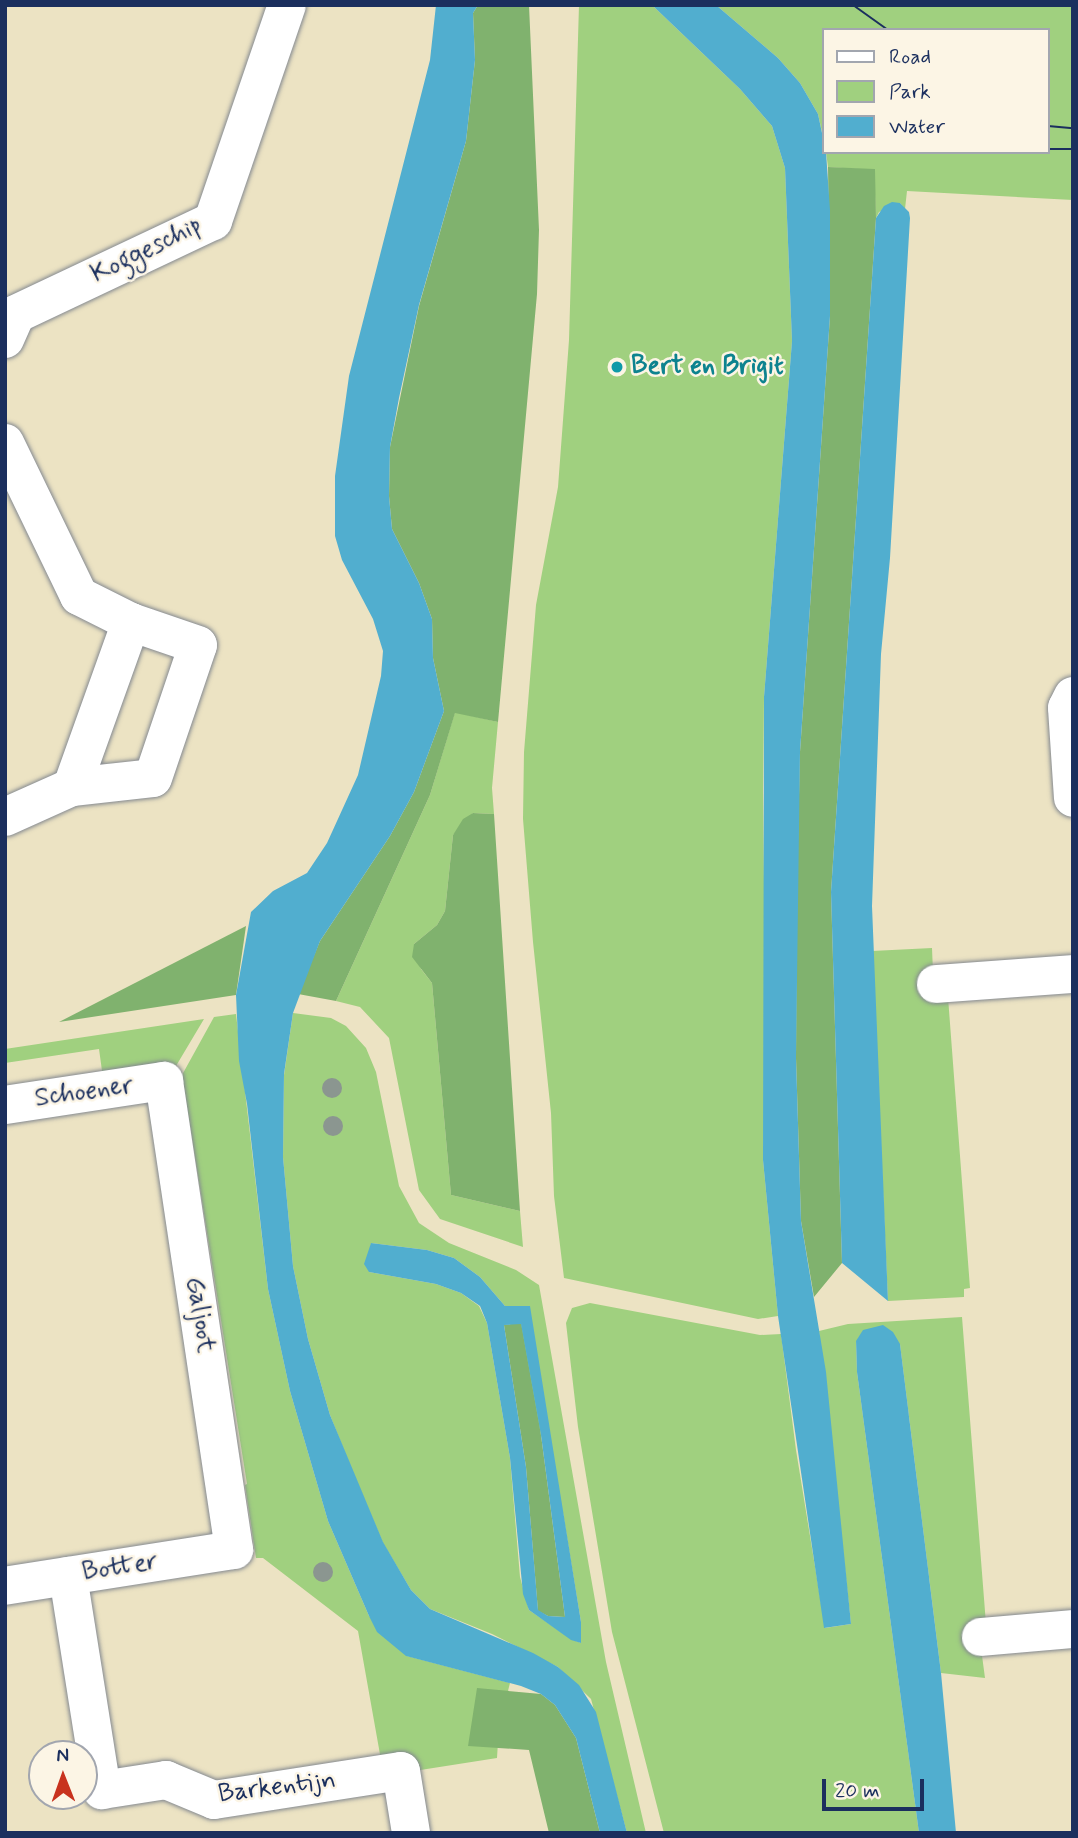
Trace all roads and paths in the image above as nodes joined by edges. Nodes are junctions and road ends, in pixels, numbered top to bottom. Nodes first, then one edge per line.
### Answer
1 (287, 5) edge
2 (5, 339) edge
3 (5, 443) edge
4 (131, 622) junction
5 (1073, 696) edge
6 (72, 787) junction
7 (1073, 798) edge
8 (5, 817) edge
9 (1073, 974) edge
10 (936, 984) dead end
11 (163, 1081) joint
12 (5, 1105) edge
13 (234, 1550) joint
14 (68, 1576) junction
15 (5, 1586) edge
16 (1073, 1629) edge
17 (981, 1637) dead end
18 (411, 1833) edge

1 - 2 street, Koggeschip
3 - 4 street
4 - 6 street
4 - 6 street
5 - 7 street
6 - 8 street
9 - 10 street
11 - 12 street, Schoener
11 - 13 street, Galjoot
13 - 14 street, Botter
14 - 15 street, Botter
14 - 18 street, Barkentijn
16 - 17 street

